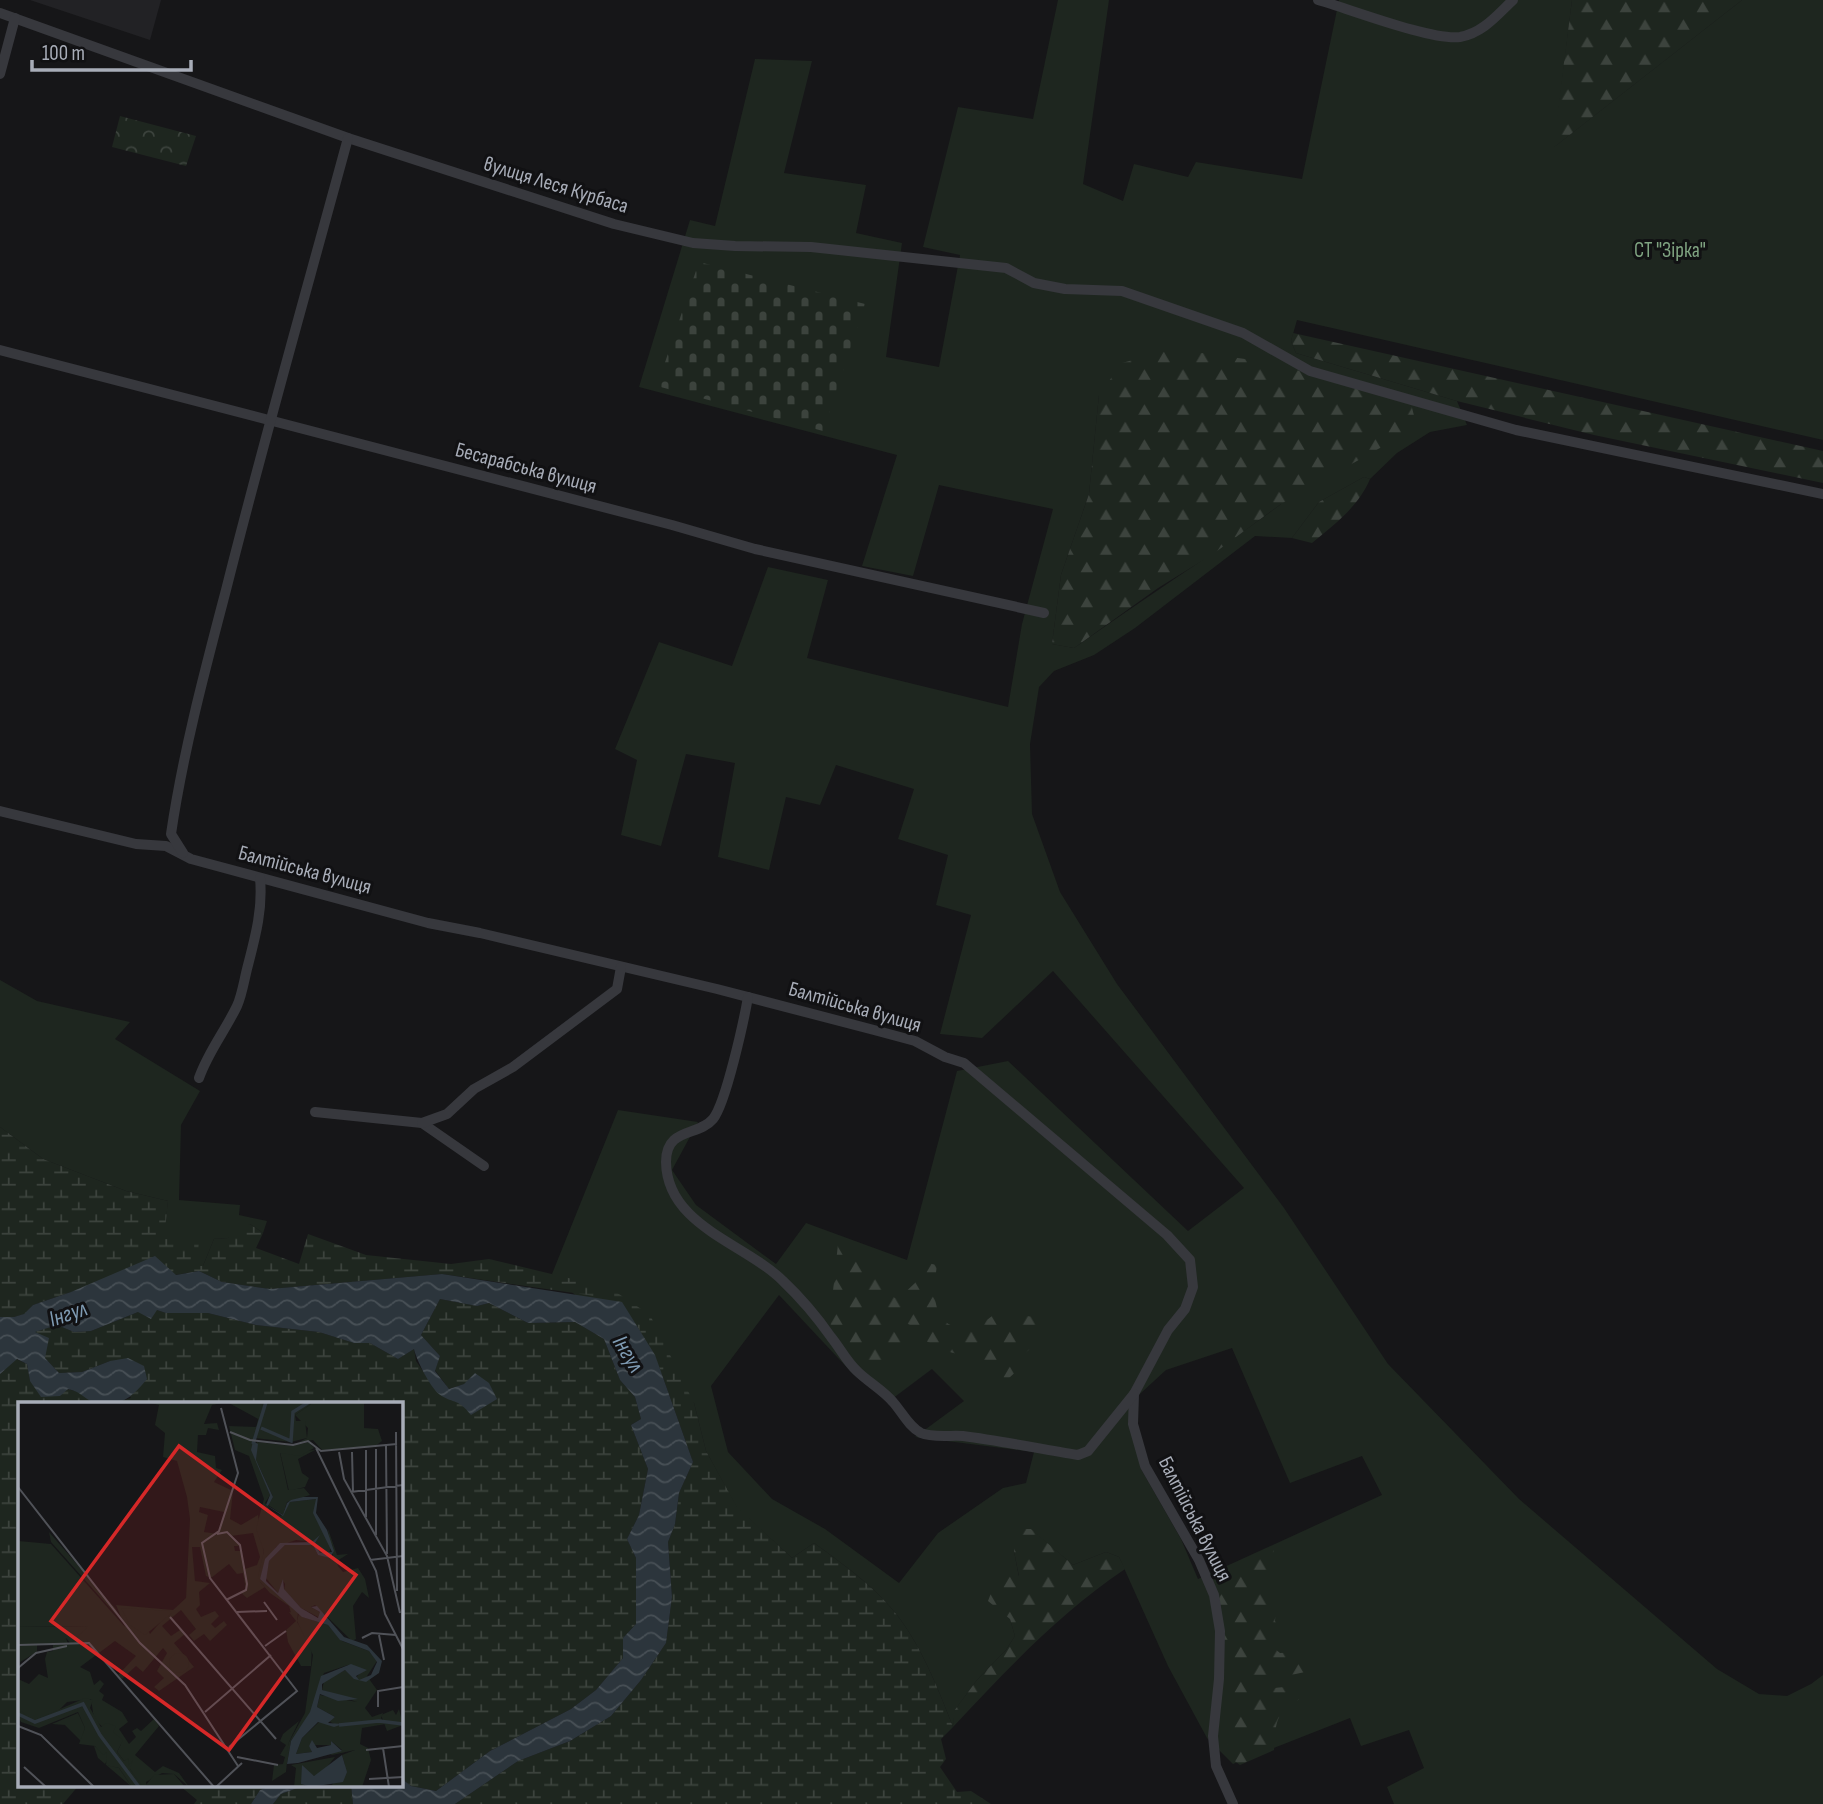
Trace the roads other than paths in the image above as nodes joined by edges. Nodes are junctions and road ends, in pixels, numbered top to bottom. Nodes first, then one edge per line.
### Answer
1 (1318, 0) edge
2 (1513, 0) edge
3 (0, 13) edge
4 (15, 18) junction
5 (0, 74) edge
6 (348, 138) junction
7 (0, 350) edge
8 (271, 422) junction
9 (1823, 494) edge
10 (1044, 613) dead end
11 (0, 811) edge
12 (191, 859) junction
13 (260, 878) junction
14 (621, 967) junction
15 (747, 997) junction
16 (199, 1078) dead end
17 (315, 1112) dead end
18 (422, 1123) junction
19 (484, 1166) dead end
20 (1134, 1394) junction
21 (1233, 1804) edge

1 - 2 street
3 - 4 street, вулиця Леся Курбаса
4 - 5 street
4 - 6 street, вулиця Леся Курбаса
6 - 8 street
6 - 9 street, вулиця Леся Курбаса
7 - 8 street, Бесарабська вулиця
8 - 10 street, Бесарабська вулиця
8 - 12 street
11 - 12 street, Балтійська вулиця
12 - 13 street, Балтійська вулиця
13 - 14 street, Балтійська вулиця
13 - 16 street
14 - 15 street, Балтійська вулиця
14 - 18 street
15 - 20 street, Балтійська вулиця
15 - 20 street
17 - 18 street
18 - 19 street
20 - 21 street, Балтійська вулиця

